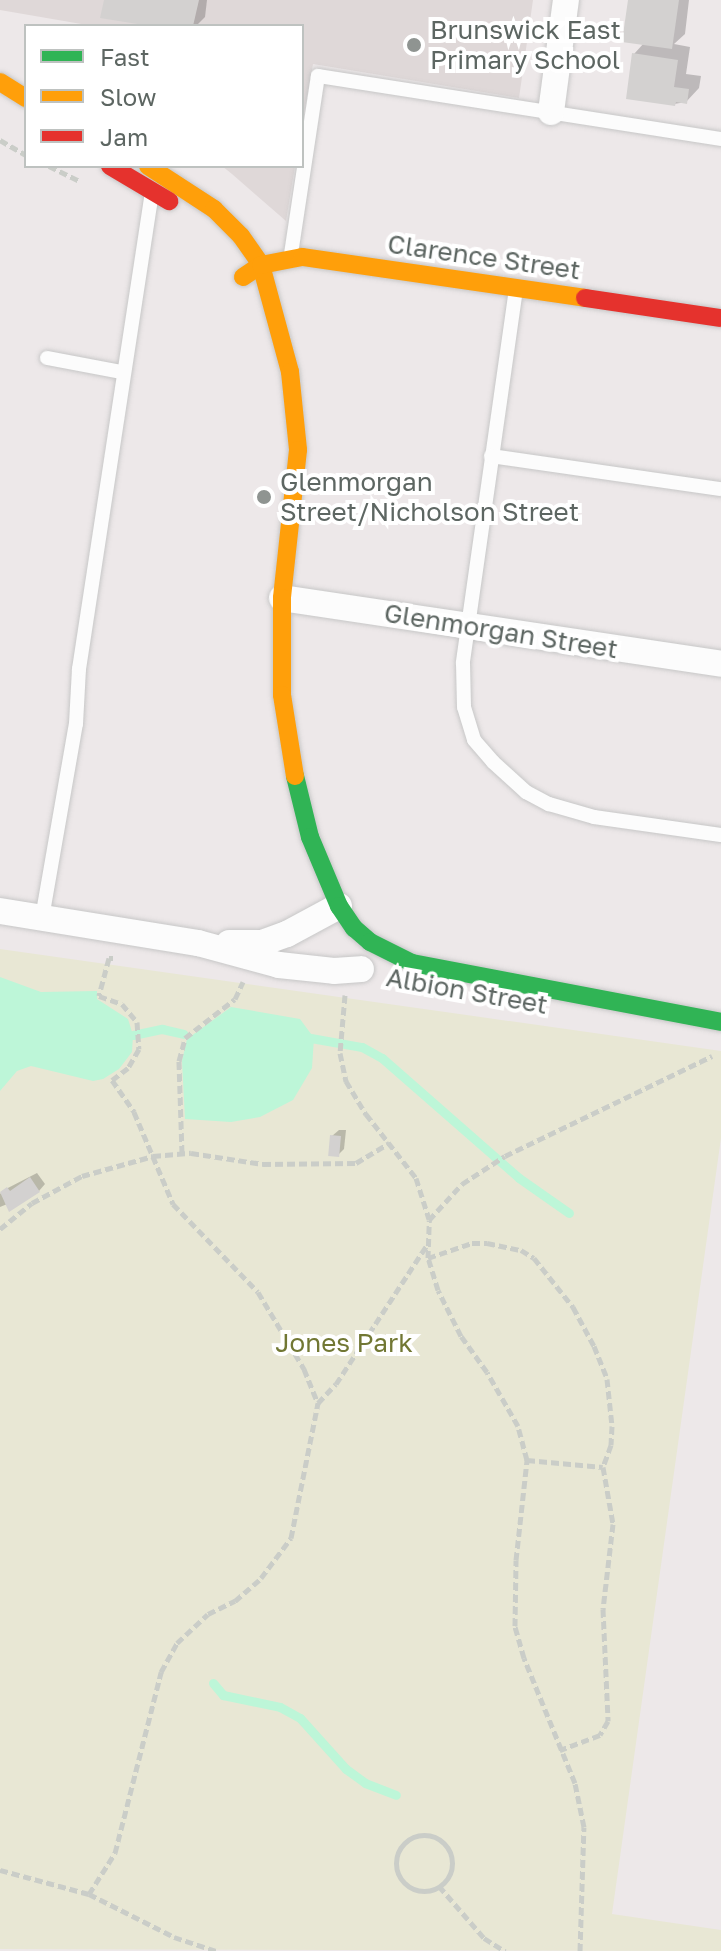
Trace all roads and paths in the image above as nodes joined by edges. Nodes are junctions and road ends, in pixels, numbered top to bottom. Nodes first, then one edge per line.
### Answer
1 (566, 0) edge
2 (0, 89) edge
3 (24, 97) edge
4 (551, 112) junction
5 (721, 139) edge
6 (0, 140) edge
7 (24, 154) edge
8 (304, 167) edge
9 (114, 168) edge
10 (151, 168) edge
11 (304, 168) edge
12 (153, 190) junction
13 (182, 210) dead end
14 (290, 258) junction
15 (261, 265) junction
16 (516, 288) junction
17 (721, 318) edge
18 (276, 325) junction
19 (47, 358) dead end
20 (122, 372) junction
21 (491, 456) junction
22 (721, 489) edge
23 (282, 598) junction
24 (468, 625) junction
25 (721, 664) edge
26 (263, 693) dead end
27 (721, 835) edge
28 (339, 906) junction
29 (0, 911) edge
30 (42, 918) junction
31 (198, 943) junction
32 (341, 952) dead end
33 (106, 970) dead end
34 (371, 974) joint
35 (243, 982) dead end
36 (504, 1000) dead end
37 (646, 1010) junction
38 (721, 1022) edge
39 (341, 1031) dead end
40 (721, 1052) edge
41 (389, 1143) junction
42 (182, 1153) junction
43 (153, 1156) junction
44 (429, 1220) junction
45 (0, 1229) edge
46 (427, 1244) junction
47 (428, 1258) junction
48 (318, 1403) junction
49 (527, 1460) junction
50 (603, 1467) junction
51 (560, 1750) junction
52 (0, 1870) edge
53 (439, 1886) junction
54 (89, 1894) junction
55 (188, 1942) junction
56 (185, 1951) edge
57 (216, 1951) edge
58 (505, 1951) edge
59 (580, 1951) edge

1 - 4 street
2 - 3 main road
4 - 5 lane
4 - 8 lane
6 - 7 path
9 - 12 main road
10 - 15 main road
11 - 14 lane
12 - 13 main road
12 - 20 lane
14 - 15 main road, Clarence Street
14 - 16 main road, Clarence Street
15 - 18 main road
15 - 18 main road, Clarence Street
16 - 17 main road, Clarence Street
16 - 21 lane
18 - 23 main road
19 - 20 lane
20 - 30 lane
21 - 22 lane
21 - 24 lane
23 - 24 street, Glenmorgan Street
23 - 26 main road
23 - 28 main road, Albion Street
24 - 25 street, Glenmorgan Street
24 - 27 lane
28 - 31 street, Albion Street
28 - 37 main road, Albion Street
29 - 30 street, Albion Street
30 - 31 street, Albion Street
31 - 34 street, Albion Street
32 - 34 main road
33 - 43 path
35 - 42 path
36 - 37 main road, Albion Street
37 - 38 main road, Albion Street
39 - 41 path
40 - 44 path
41 - 42 path
41 - 44 path
42 - 43 path
43 - 45 path
43 - 48 path
44 - 46 path
46 - 47 path
46 - 48 path
47 - 49 path
47 - 50 path
48 - 54 path
49 - 50 path
49 - 51 path
50 - 51 path
51 - 59 path
52 - 54 path
53 - 53 path
53 - 58 path
54 - 55 path
55 - 56 path
55 - 57 path

